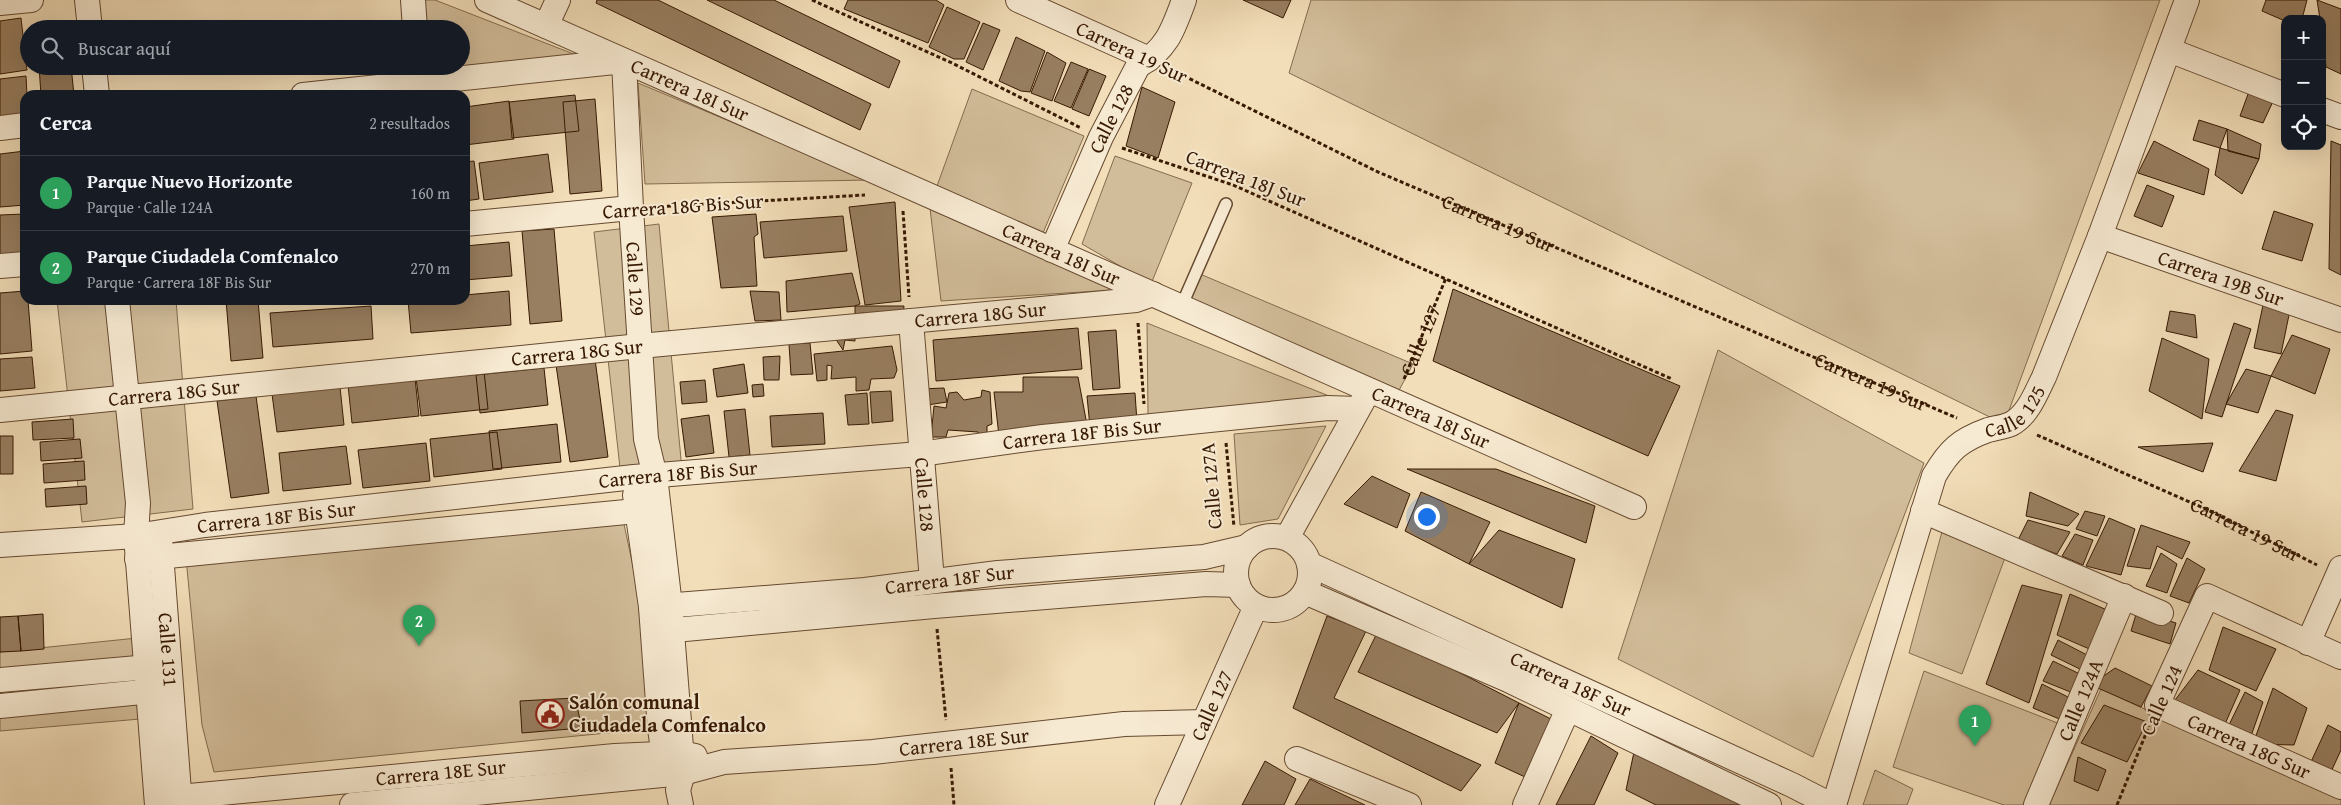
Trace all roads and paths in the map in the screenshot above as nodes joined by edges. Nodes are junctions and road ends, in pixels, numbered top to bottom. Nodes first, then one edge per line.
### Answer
1 (31, 0) edge
2 (87, 0) edge
3 (412, 0) edge
4 (487, 0) edge
5 (558, 0) edge
6 (812, 0) edge
7 (1018, 0) edge
8 (1184, 0) edge
9 (2187, 0) edge
10 (0, 3) edge
11 (89, 20) edge
12 (414, 20) edge
13 (546, 26) junction
14 (2169, 50) junction
15 (1149, 59) junction
16 (624, 60) junction
17 (470, 70) edge
18 (95, 75) edge
19 (413, 75) edge
20 (96, 90) edge
21 (330, 90) edge
22 (2281, 93) edge
23 (2326, 111) edge
24 (2341, 117) edge
25 (20, 126) edge
26 (0, 128) edge
27 (1100, 137) junction
28 (902, 183) junction
29 (873, 195) dead end
30 (1226, 204) dead end
31 (631, 208) junction
32 (470, 224) edge
33 (2100, 236) junction
34 (1052, 250) junction
35 (20, 264) edge
36 (0, 266) edge
37 (1446, 278) junction
38 (1145, 297) junction
39 (118, 305) edge
40 (1181, 307) junction
41 (2341, 320) edge
42 (911, 321) junction
43 (640, 346) junction
44 (1672, 379) dead end
45 (127, 398) junction
46 (1363, 400) junction
47 (1395, 401) junction
48 (0, 410) edge
49 (1224, 419) junction
50 (2012, 423) junction
51 (1145, 427) junction
52 (1986, 431) junction
53 (920, 454) junction
54 (644, 476) junction
55 (138, 503) junction
56 (1634, 507) dead end
57 (647, 510) junction
58 (1923, 511) junction
59 (1287, 538) junction
60 (161, 544) junction
61 (0, 545) edge
62 (136, 547) junction
63 (1241, 548) junction
64 (1310, 564) junction
65 (2340, 574) edge
66 (932, 581) junction
67 (1238, 584) junction
68 (1305, 592) junction
69 (2124, 596) junction
70 (934, 606) junction
71 (1256, 606) junction
72 (660, 607) junction
73 (2162, 613) dead end
74 (663, 632) junction
75 (2308, 643) junction
76 (2341, 657) edge
77 (170, 665) junction
78 (146, 667) junction
79 (0, 680) edge
80 (172, 690) junction
81 (148, 692) junction
82 (2157, 705) junction
83 (0, 706) edge
84 (1568, 709) junction
85 (1204, 722) junction
86 (948, 744) junction
87 (1296, 759) dead end
88 (676, 775) edge
89 (2341, 787) edge
90 (168, 801) edge
91 (352, 805) edge
92 (954, 805) edge
93 (1167, 805) edge
94 (1409, 805) edge
95 (1525, 805) edge
96 (1769, 805) edge
97 (1833, 805) edge
98 (2036, 805) edge
99 (2117, 805) edge

1 - 10 street
2 - 11 street
3 - 12 street
4 - 13 street, Carrera 18I Sur
5 - 13 street
6 - 27 path, Carrera 18J Sur
7 - 15 street, Carrera 19 Sur
8 - 15 street, Calle 128
9 - 14 street, Calle 125
13 - 16 street, Carrera 18I Sur
14 - 22 street
14 - 33 street, Calle 125
15 - 27 street, Calle 128
15 - 52 path, Carrera 19 Sur
16 - 17 street
16 - 28 street, Carrera 18I Sur
16 - 31 street, Calle 129
18 - 20 street
19 - 21 street
23 - 24 street
25 - 26 street
27 - 34 street, Calle 128
27 - 37 path, Carrera 18J Sur
28 - 34 street, Carrera 18I Sur
28 - 42 path
29 - 31 path, Carrera 18G Bis Sur
30 - 40 lane
31 - 32 street, Carrera 18G Bis Sur
31 - 43 street, Calle 129
33 - 41 street, Carrera 19B Sur
33 - 50 street, Calle 125
34 - 38 street, Carrera 18I Sur
35 - 36 street
37 - 44 path, Carrera 18J Sur
37 - 47 path, Calle 127
38 - 40 street, Carrera 18I Sur
38 - 42 street, Carrera 18G Sur
38 - 51 path
39 - 45 street, Calle 131
40 - 46 street, Carrera 18I Sur
42 - 43 street, Carrera 18G Sur
42 - 53 street, Calle 128
43 - 45 street, Carrera 18G Sur
43 - 54 street, Calle 129
45 - 48 street, Carrera 18G Sur
45 - 55 street, Calle 131
46 - 47 street, Carrera 18I Sur
46 - 49 street, Carrera 18F Bis Sur
46 - 59 street
47 - 56 street, Carrera 18I Sur
49 - 51 street, Carrera 18F Bis Sur
49 - 63 path, Calle 127A
50 - 52 street, Calle 125
50 - 65 path, Carrera 19 Sur
51 - 53 street, Carrera 18F Bis Sur
52 - 58 street, Calle 125
53 - 54 street, Carrera 18F Bis Sur
53 - 66 street, Calle 128
54 - 57 street, Calle 129
54 - 60 street, Carrera 18F Bis Sur
55 - 60 street
55 - 62 street, Calle 131
57 - 60 street, Carrera 18F Bis Sur
57 - 72 street, Calle 129
58 - 69 street
58 - 97 street, Calle 125
59 - 63 street
59 - 64 street
60 - 62 street, Carrera 18F Bis Sur
60 - 77 street, Calle 131
61 - 62 street, Carrera 18F Bis Sur
62 - 78 street, Calle 131
63 - 66 street, Carrera 18F Sur
63 - 67 street
64 - 68 street
64 - 97 street, Carrera 18F Sur
65 - 75 street
66 - 72 street, Carrera 18F Sur
67 - 70 street, Carrera 18F Sur
67 - 71 street
68 - 71 street
68 - 84 street, Carrera 18F Sur
69 - 73 street
69 - 98 street, Calle 124A
70 - 74 street, Carrera 18F Sur
70 - 86 path
71 - 85 street, Calle 127
72 - 74 street, Calle 129
74 - 88 street, Calle 129
75 - 76 street
75 - 82 street, Calle 124
77 - 78 street
77 - 80 street, Calle 131
78 - 79 street
78 - 81 street, Calle 131
80 - 81 street
80 - 90 street, Calle 131
81 - 83 street
81 - 90 street, Calle 131
82 - 89 street, Carrera 18G Sur
82 - 99 path, Calle 124
84 - 95 street
84 - 96 street, Carrera 18F Sur
85 - 86 street, Carrera 18E Sur
85 - 93 street, Calle 127
86 - 88 street, Carrera 18E Sur
86 - 92 path
87 - 94 street
88 - 90 street, Carrera 18E Sur
88 - 91 street, Carrera 18E Sur

